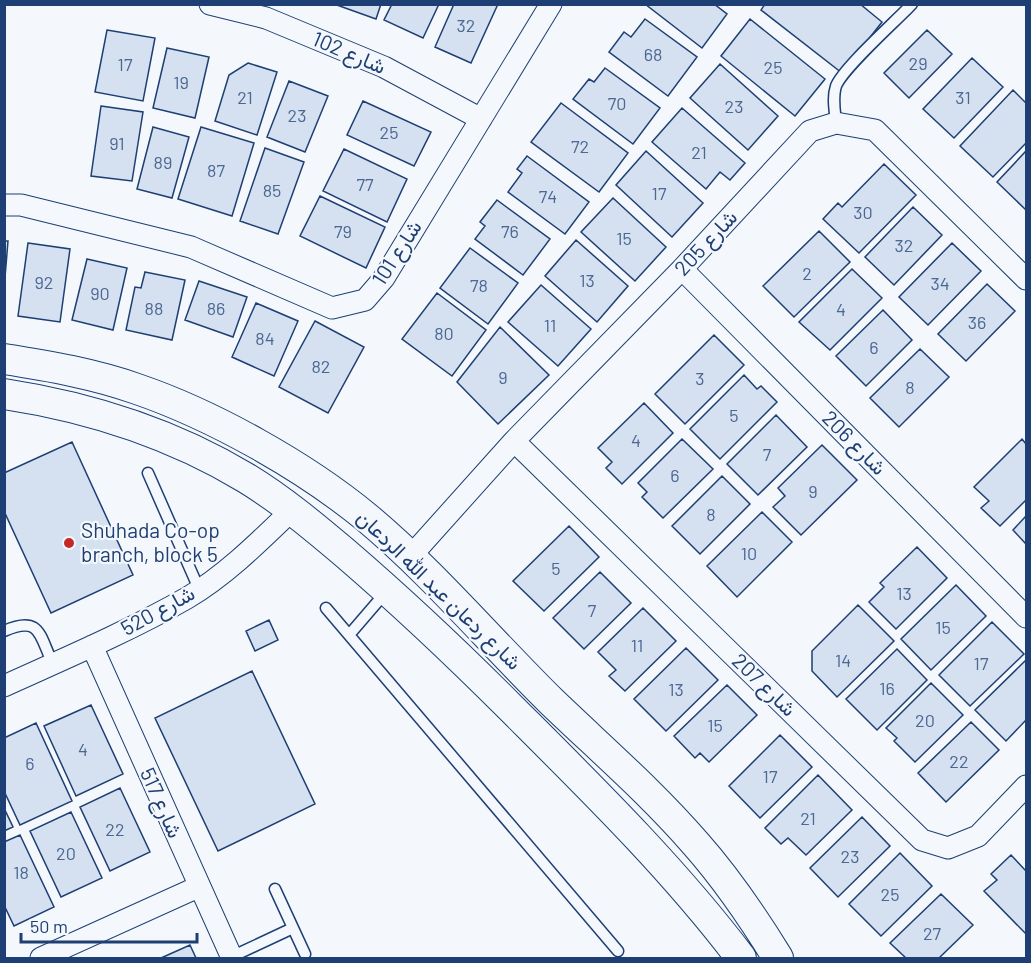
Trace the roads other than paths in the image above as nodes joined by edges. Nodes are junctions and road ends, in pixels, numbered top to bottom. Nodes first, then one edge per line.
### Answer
1 (210, 4) edge
2 (551, 4) edge
3 (912, 4) edge
4 (481, 119) junction
5 (836, 123) junction
6 (4, 205) edge
7 (682, 269) junction
8 (1026, 279) edge
9 (4, 359) edge
10 (4, 394) edge
11 (514, 441) junction
12 (148, 473) dead end
13 (293, 509) junction
14 (410, 557) junction
15 (199, 589) junction
16 (388, 590) junction
17 (326, 608) dead end
18 (1026, 617) edge
19 (4, 631) edge
20 (349, 635) junction
21 (92, 646) junction
22 (52, 664) junction
23 (4, 686) edge
24 (1026, 786) edge
25 (198, 887) junction
26 (275, 889) dead end
27 (293, 928) junction
28 (618, 951) dead end
29 (304, 954) dead end
30 (41, 958) edge
31 (232, 958) edge
32 (741, 958) edge
33 (778, 958) edge

1 - 4 street, شارع 102
2 - 4 street, شارع 101
3 - 5 lane
4 - 6 street, شارع 101
5 - 7 street, شارع 205
5 - 8 street, شارع 205
7 - 11 street, شارع 205
7 - 18 street, شارع 206
9 - 14 street, شارع ردعان عبد الله الردعان
10 - 13 street, شارع ردعان عبد الله الردعان
11 - 14 street, شارع 205
11 - 24 street, شارع 207
12 - 15 lane
13 - 15 street, شارع 520
13 - 16 street, شارع ردعان عبد الله الردعان
14 - 33 street, شارع ردعان عبد الله الردعان
15 - 21 street, شارع 520
16 - 20 lane
16 - 32 street, شارع ردعان عبد الله الردعان
17 - 20 lane
19 - 22 lane
20 - 28 lane
21 - 22 street, شارع 520
21 - 25 street, شارع 517
22 - 23 street, شارع 520
25 - 30 street
25 - 31 street, شارع 517
26 - 27 lane
27 - 29 lane
27 - 31 lane

